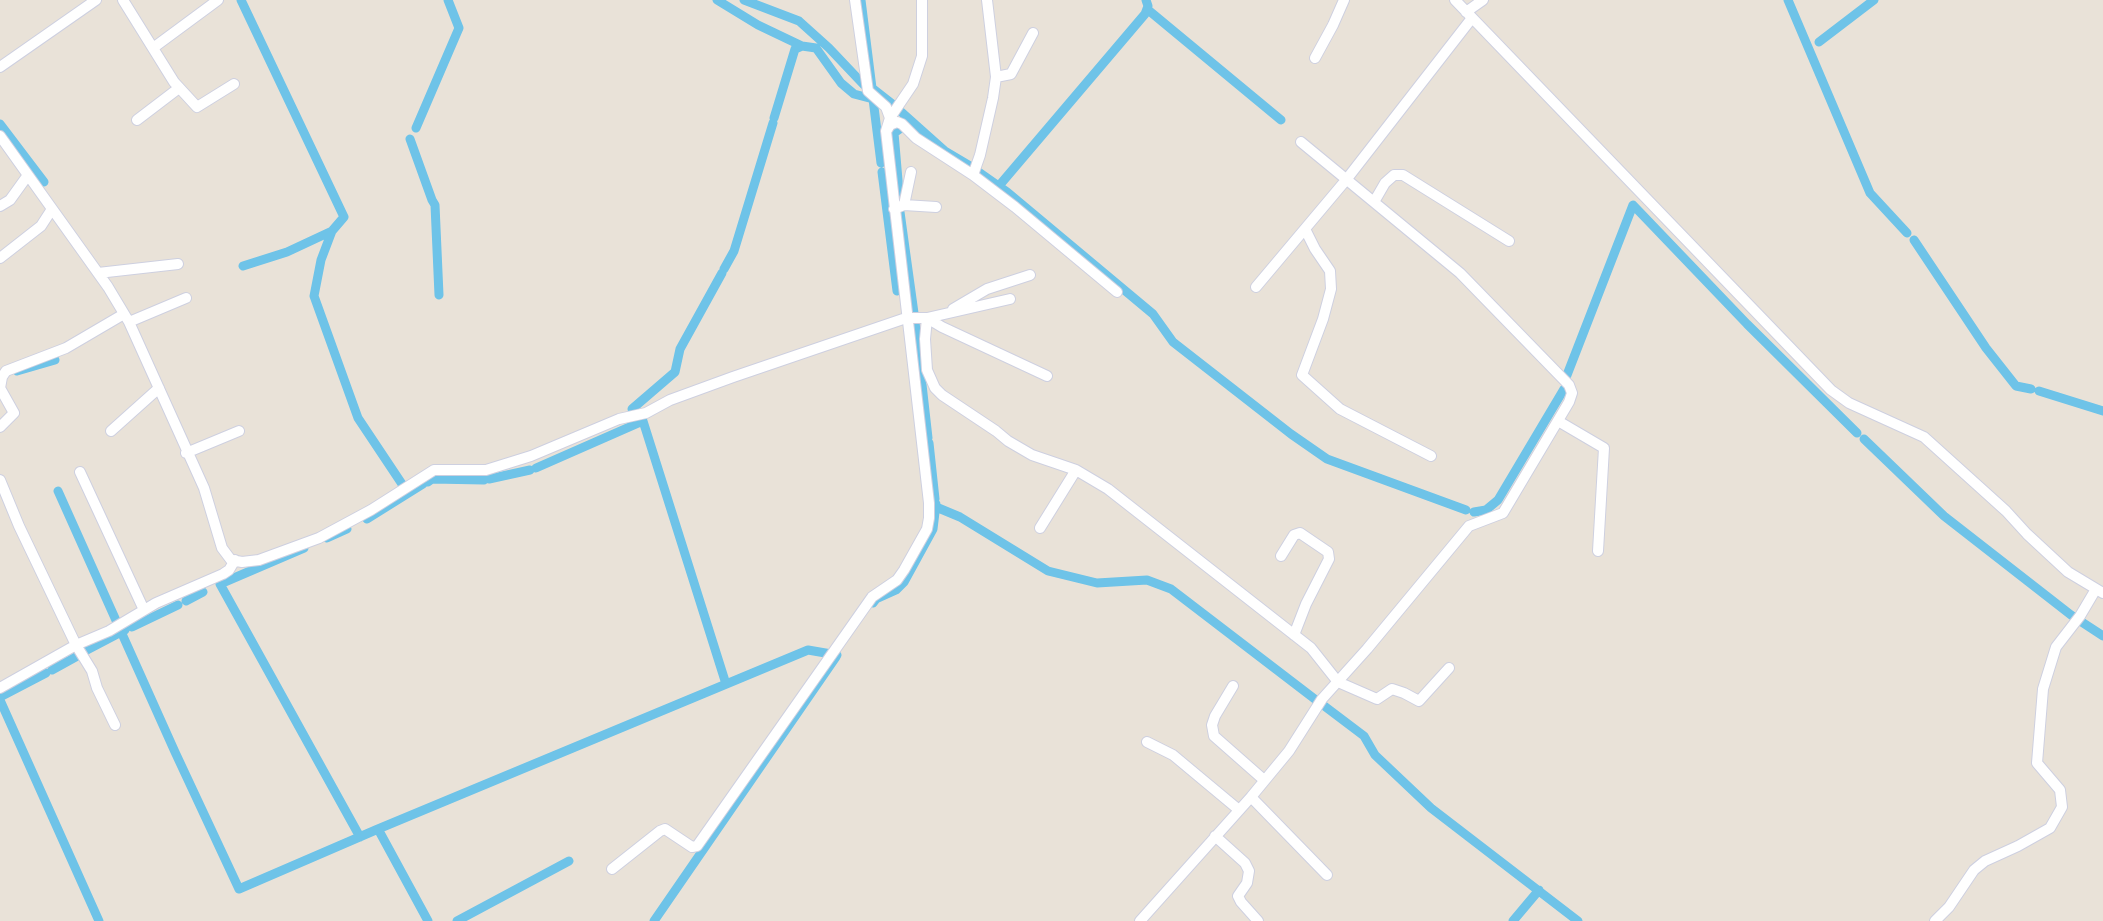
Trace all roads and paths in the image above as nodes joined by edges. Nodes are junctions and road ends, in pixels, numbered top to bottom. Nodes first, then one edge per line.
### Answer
1 (96, 0) edge
2 (123, 0) edge
3 (218, 0) edge
4 (855, 0) edge
5 (922, 0) edge
6 (987, 0) edge
7 (1344, 0) edge
8 (1455, 0) edge
9 (1483, 0) edge
10 (1469, 15) junction
11 (1033, 33) dead end
12 (153, 48) junction
13 (1315, 58) dead end
14 (0, 67) edge
15 (996, 77) junction
16 (234, 84) dead end
17 (179, 88) junction
18 (890, 118) junction
19 (137, 120) dead end
20 (886, 131) junction
21 (0, 136) edge
22 (1301, 142) dead end
23 (911, 172) dead end
24 (28, 176) junction
25 (973, 176) junction
26 (1346, 180) junction
27 (1374, 202) junction
28 (0, 206) edge
29 (936, 206) dead end
30 (899, 207) junction
31 (52, 209) junction
32 (1305, 228) junction
33 (1509, 241) dead end
34 (0, 258) edge
35 (178, 264) dead end
36 (98, 273) junction
37 (1030, 275) dead end
38 (1256, 287) dead end
39 (1117, 292) dead end
40 (186, 298) dead end
41 (1010, 300) dead end
42 (946, 314) junction
43 (126, 318) junction
44 (906, 318) junction
45 (928, 318) junction
46 (1047, 376) dead end
47 (159, 388) junction
48 (1558, 421) junction
49 (0, 427) edge
50 (239, 431) dead end
51 (111, 432) dead end
52 (186, 453) junction
53 (1431, 456) dead end
54 (1076, 470) junction
55 (80, 472) dead end
56 (0, 480) edge
57 (1040, 528) dead end
58 (1598, 550) dead end
59 (1281, 556) dead end
60 (236, 560) junction
61 (2099, 591) edge
62 (144, 610) junction
63 (1294, 635) junction
64 (76, 646) junction
65 (1449, 668) dead end
66 (1338, 682) junction
67 (1233, 686) dead end
68 (0, 688) edge
69 (115, 725) dead end
70 (1147, 742) dead end
71 (1264, 780) junction
72 (1251, 797) junction
73 (1239, 810) junction
74 (1215, 836) junction
75 (612, 869) dead end
76 (1327, 875) dead end
77 (1140, 921) edge
78 (1258, 921) edge
79 (1935, 921) edge

1 - 14 street
2 - 12 street
3 - 12 street
4 - 18 street
5 - 18 street
6 - 15 street
7 - 13 street
8 - 10 street
9 - 10 street
10 - 26 street
10 - 61 street
11 - 15 street
12 - 17 street
15 - 25 street
16 - 17 street
17 - 19 street
18 - 20 street
20 - 25 street
20 - 30 street
21 - 24 street
22 - 26 street
23 - 30 street
24 - 28 street
24 - 31 street
25 - 39 street
26 - 27 street
26 - 32 street
27 - 33 street
27 - 48 street
29 - 30 street
30 - 44 street
31 - 34 street
31 - 36 street
32 - 38 street
32 - 53 street
35 - 36 street
36 - 43 street
37 - 42 street
40 - 43 street
41 - 42 street
42 - 45 street
43 - 47 street
43 - 49 street
44 - 45 street
44 - 60 street
44 - 75 street
45 - 46 street
45 - 54 street
47 - 51 street
47 - 52 street
48 - 58 street
48 - 66 street
50 - 52 street
52 - 60 street
54 - 57 street
54 - 63 street
55 - 62 street
56 - 64 street
59 - 63 street
60 - 62 street
61 - 79 street
62 - 64 street
63 - 66 street
64 - 68 street
64 - 69 street
65 - 66 street
66 - 71 street
67 - 71 street
70 - 73 street
71 - 72 street
72 - 73 street
72 - 76 street
73 - 74 street
74 - 77 street
74 - 78 street

